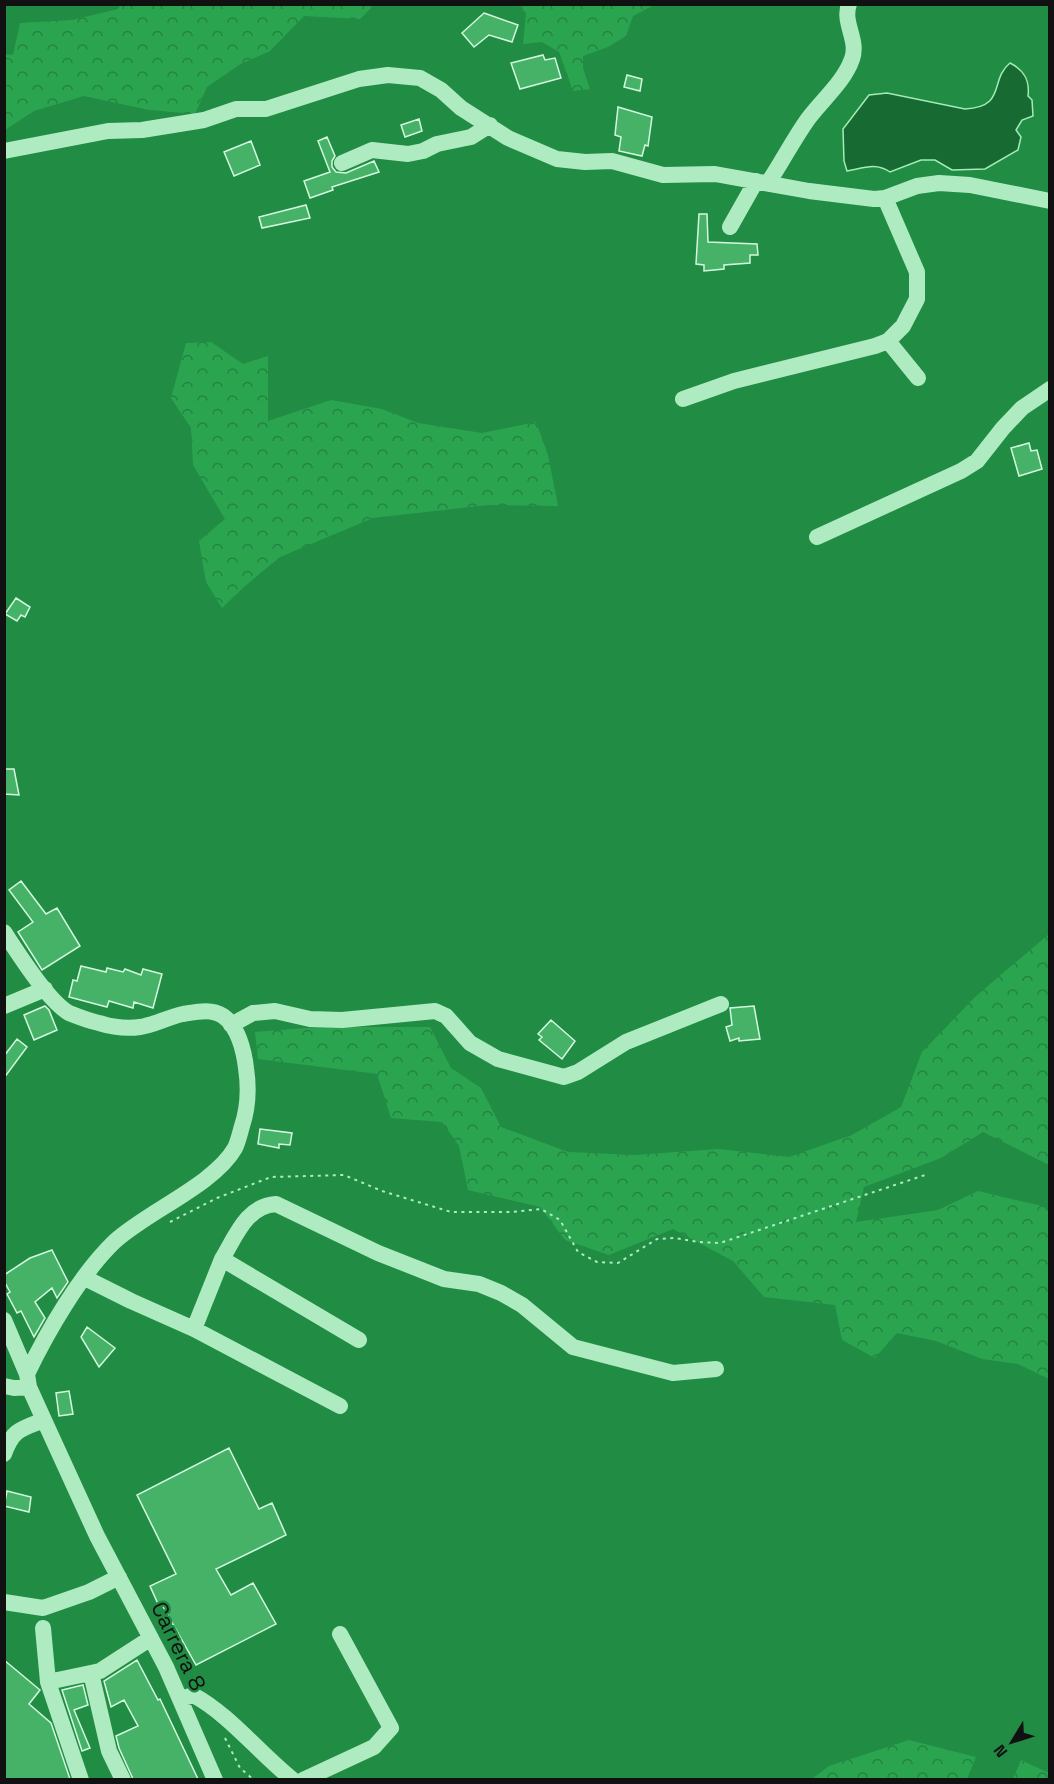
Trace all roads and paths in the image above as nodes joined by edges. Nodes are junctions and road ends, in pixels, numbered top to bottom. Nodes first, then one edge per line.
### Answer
1 (849, 4) edge
2 (490, 125) junction
3 (4, 151) edge
4 (342, 163) dead end
5 (762, 182) junction
6 (885, 198) junction
7 (1050, 201) edge
8 (730, 227) dead end
9 (888, 341) junction
10 (918, 378) dead end
11 (1050, 389) edge
12 (683, 399) dead end
13 (817, 537) dead end
14 (4, 932) edge
15 (45, 989) junction
16 (722, 1004) dead end
17 (4, 1006) edge
18 (231, 1025) junction
19 (925, 1175) dead end
20 (166, 1225) dead end
21 (222, 1259) junction
22 (85, 1278) junction
23 (4, 1320) edge
24 (194, 1329) junction
25 (359, 1340) dead end
26 (716, 1369) dead end
27 (28, 1381) junction
28 (4, 1386) edge
29 (340, 1406) dead end
30 (44, 1420) junction
31 (4, 1454) edge
32 (119, 1577) junction
33 (4, 1602) edge
34 (43, 1629) dead end
35 (340, 1634) dead end
36 (151, 1638) junction
37 (90, 1673) junction
38 (48, 1682) junction
39 (180, 1699) junction
40 (224, 1738) dead end
41 (81, 1779) edge
42 (123, 1779) edge
43 (215, 1779) edge
44 (254, 1779) edge
45 (293, 1779) edge
46 (303, 1779) edge

1 - 5 street
2 - 3 street
2 - 4 street
2 - 5 street
5 - 6 street
5 - 8 street
6 - 7 street
6 - 9 street
9 - 10 street
9 - 12 street
11 - 13 street
14 - 15 street
15 - 17 street
15 - 18 street
16 - 18 street
18 - 22 street
19 - 20 path
21 - 24 street
21 - 25 street
21 - 26 street
22 - 24 street
22 - 27 street
23 - 27 street, Carrera 8
24 - 29 street
27 - 28 street
27 - 30 street, Carrera 8
30 - 31 street
30 - 32 street, Carrera 8
32 - 33 street
32 - 36 street, Carrera 8
34 - 38 street
35 - 46 street
36 - 37 street
36 - 39 street, Carrera 8
37 - 38 street
37 - 42 street
38 - 41 street
39 - 43 street, Carrera 8
39 - 45 street
40 - 44 path

